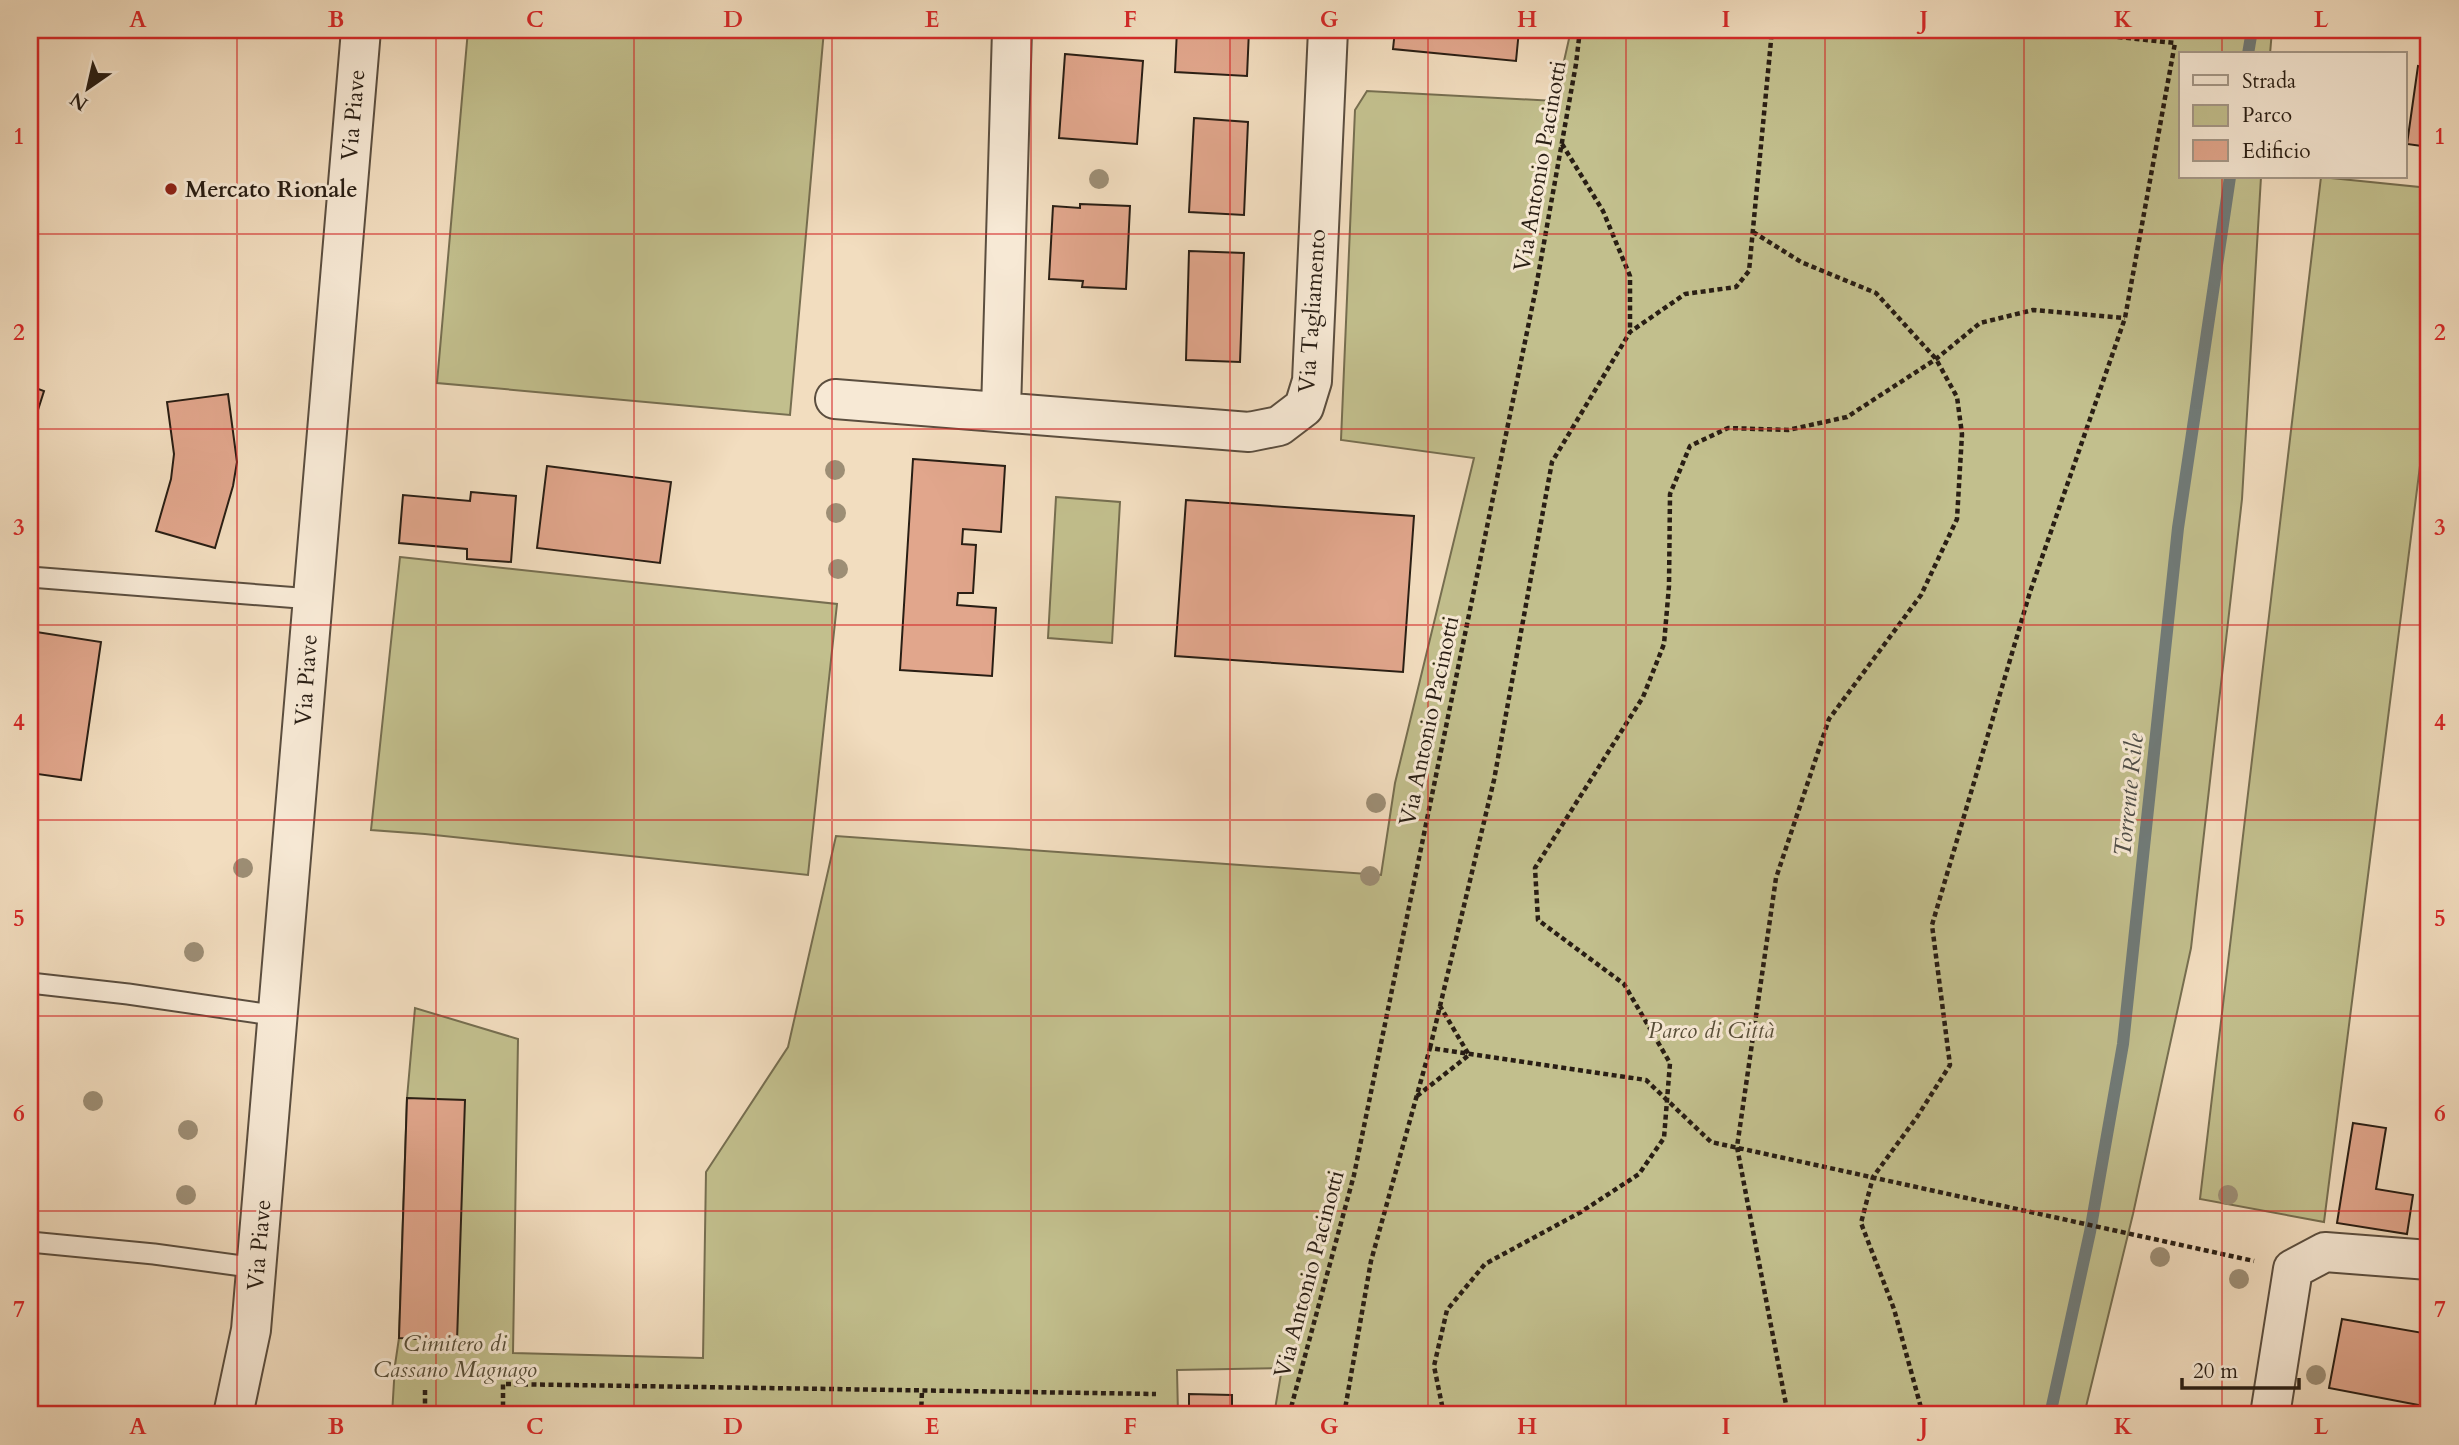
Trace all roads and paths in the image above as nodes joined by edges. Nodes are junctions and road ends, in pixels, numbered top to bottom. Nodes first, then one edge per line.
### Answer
1 (361, 30) edge
2 (1012, 30) edge
3 (1328, 30) edge
4 (1580, 30) edge
5 (1772, 30) edge
6 (2052, 30) edge
7 (1562, 144) junction
8 (1753, 232) junction
9 (2125, 318) junction
10 (1630, 332) junction
11 (1936, 359) junction
12 (835, 399) dead end
13 (1002, 411) junction
14 (30, 577) edge
15 (312, 599) junction
16 (30, 984) edge
17 (1440, 1006) junction
18 (279, 1016) junction
19 (1430, 1048) junction
20 (1469, 1055) junction
21 (1416, 1097) junction
22 (1668, 1101) junction
23 (1737, 1147) junction
24 (1873, 1177) junction
25 (30, 1242) edge
26 (2429, 1260) edge
27 (257, 1268) junction
28 (2293, 1269) junction
29 (251, 1330) junction
30 (425, 1390) dead end
31 (922, 1391) junction
32 (1156, 1394) dead end
33 (233, 1415) edge
34 (256, 1415) edge
35 (425, 1415) edge
36 (503, 1415) edge
37 (921, 1415) edge
38 (1289, 1415) edge
39 (1344, 1415) edge
40 (1444, 1415) edge
41 (1788, 1415) edge
42 (1923, 1415) edge
43 (2270, 1415) edge

1 - 15 street, Via Piave
2 - 13 street
3 - 13 street, Via Tagliamento
4 - 7 path, Via Antonio Pacinotti
5 - 8 path
6 - 9 path
7 - 10 path
7 - 38 path, Via Antonio Pacinotti
8 - 10 path
8 - 11 path
9 - 11 path
9 - 24 path
10 - 17 path
11 - 22 path
11 - 23 path
12 - 13 street, Via Tagliamento
14 - 15 lane
15 - 18 street, Via Piave
16 - 18 lane
17 - 19 path
17 - 20 path
18 - 27 street, Via Piave
19 - 20 path
19 - 21 path
20 - 21 path
20 - 22 path
21 - 39 path
22 - 23 path
22 - 40 path
23 - 24 path
23 - 41 path
24 - 28 path
24 - 42 path
25 - 27 lane
26 - 28 street
27 - 29 street, Via Piave
28 - 43 street
29 - 33 street, Via Piave
29 - 34 street, Via Piave
30 - 35 path
31 - 32 path
31 - 36 path
31 - 37 path

